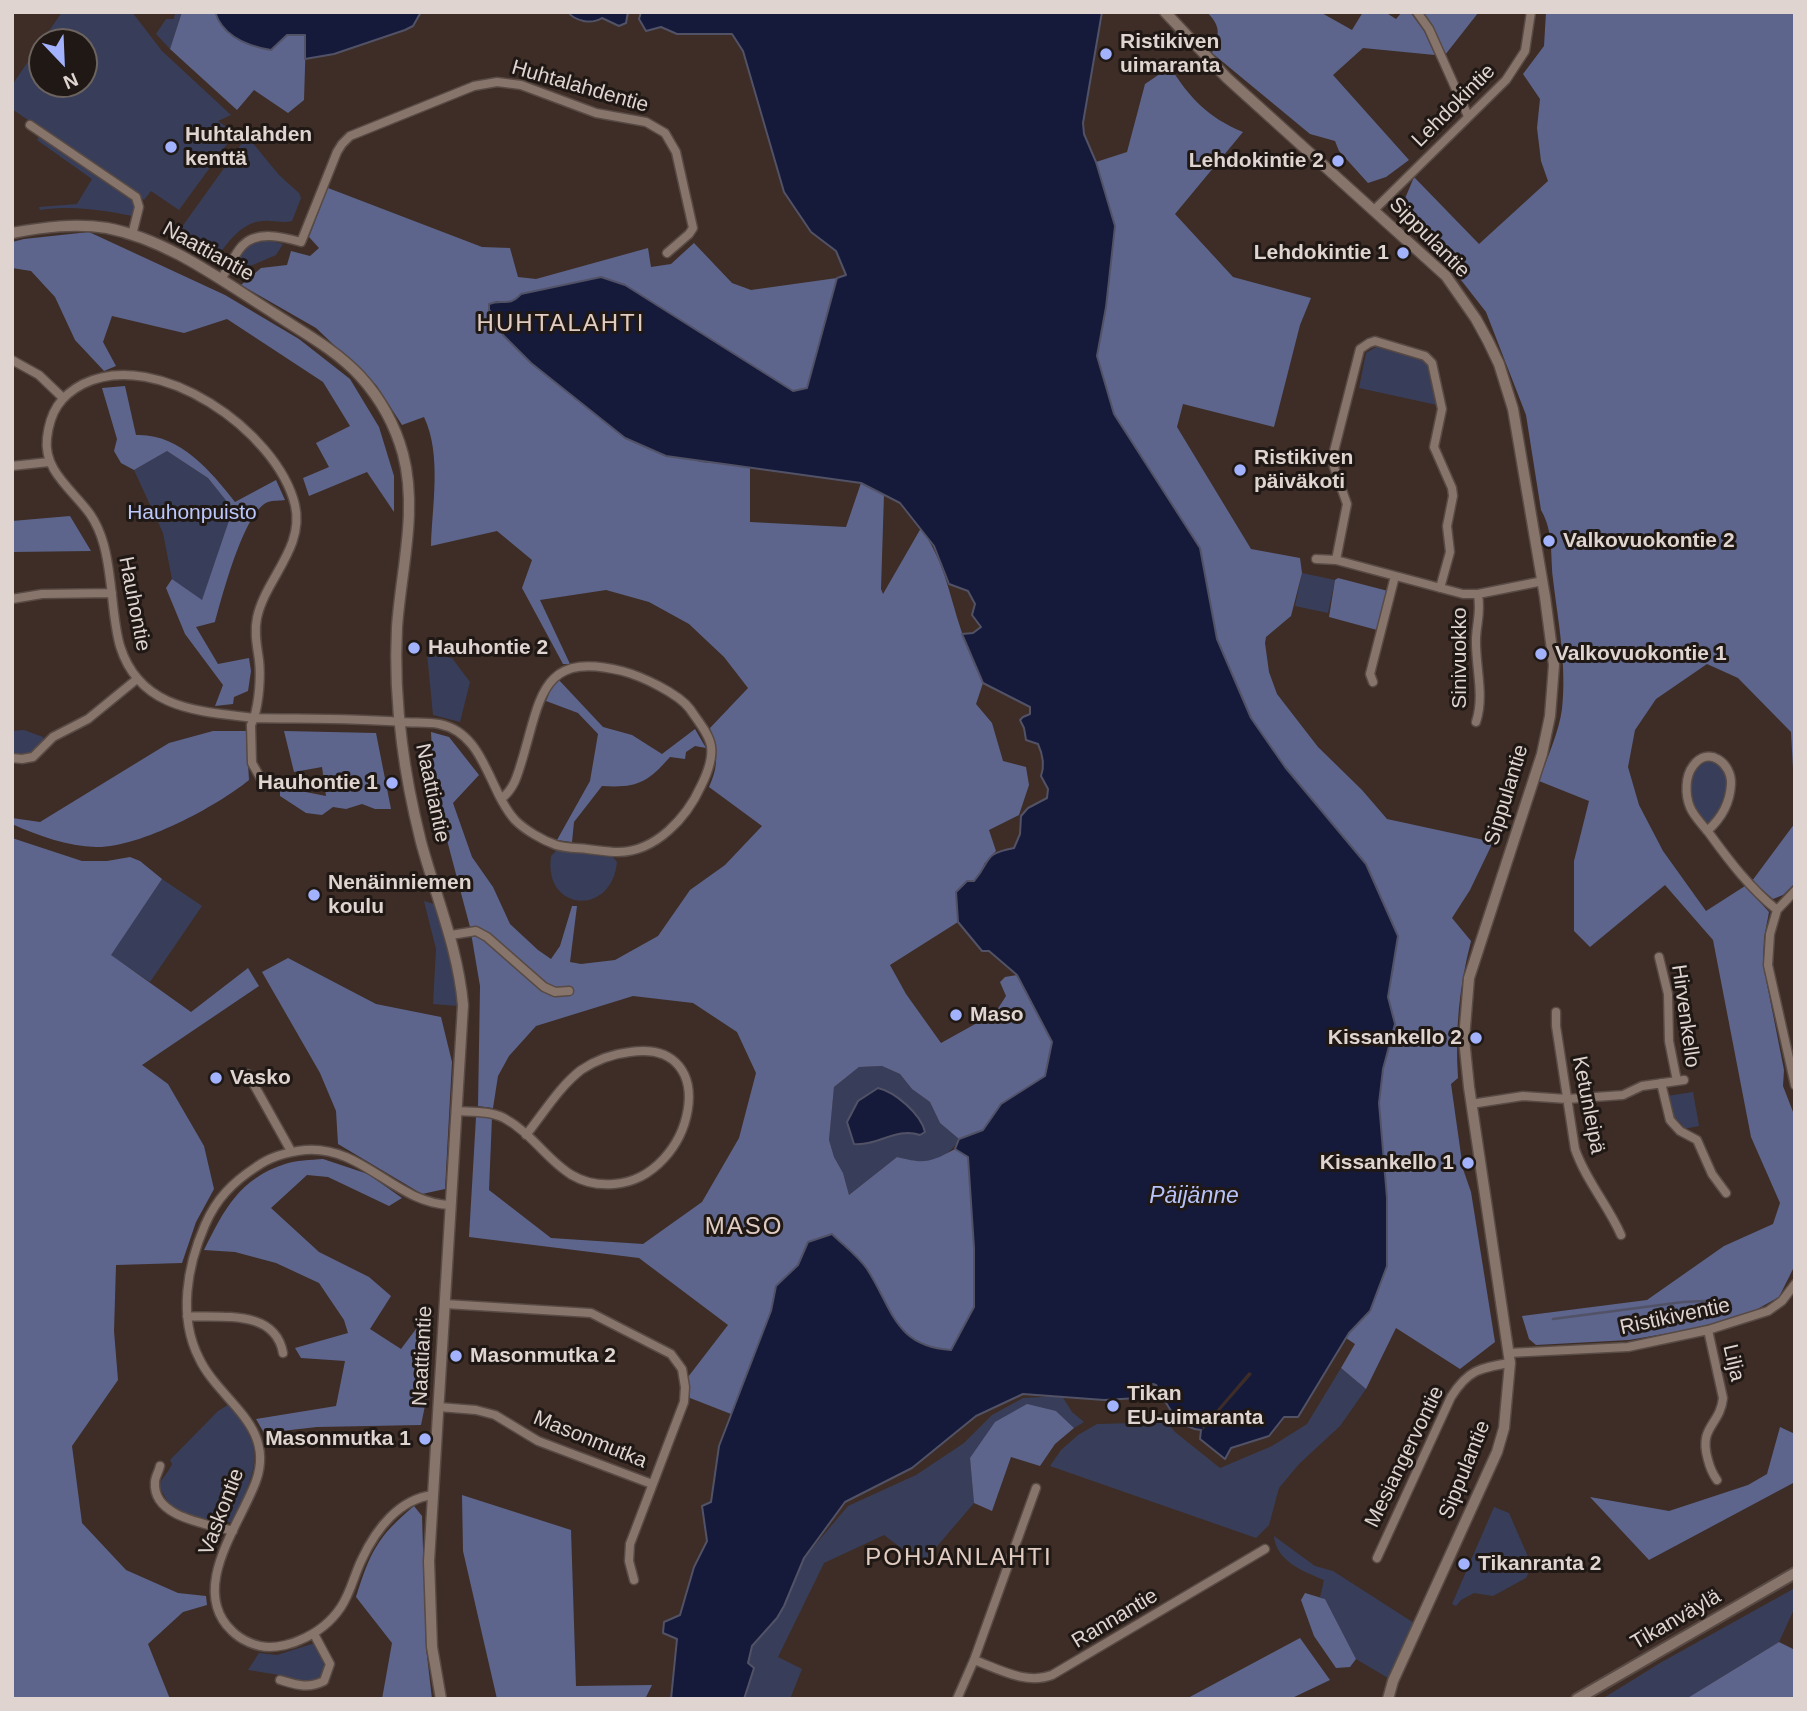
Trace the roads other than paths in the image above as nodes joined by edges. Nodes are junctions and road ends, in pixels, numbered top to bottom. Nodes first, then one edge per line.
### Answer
1 (1165, 12) edge
2 (1417, 12) edge
3 (1531, 12) edge
4 (1468, 116) junction
5 (30, 125) dead end
6 (1374, 210) junction
7 (12, 233) edge
8 (132, 235) junction
9 (667, 253) dead end
10 (221, 279) junction
11 (12, 360) edge
12 (62, 397) junction
13 (49, 462) junction
14 (12, 466) edge
15 (1316, 559) dead end
16 (1336, 560) junction
17 (1395, 576) junction
18 (1543, 581) junction
19 (1440, 588) junction
20 (112, 593) junction
21 (1478, 594) junction
22 (12, 599) edge
23 (137, 679) junction
24 (1373, 682) dead end
25 (254, 718) junction
26 (400, 722) junction
27 (1476, 722) dead end
28 (12, 758) edge
29 (261, 779) dead end
30 (502, 798) junction
31 (1707, 831) junction
32 (1795, 891) edge
33 (1777, 910) junction
34 (451, 935) junction
35 (1658, 957) dead end
36 (569, 991) dead end
37 (1556, 1012) dead end
38 (248, 1074) dead end
39 (1661, 1083) junction
40 (1795, 1085) edge
41 (1567, 1099) junction
42 (1471, 1104) junction
43 (457, 1111) junction
44 (526, 1135) junction
45 (290, 1151) junction
46 (1726, 1193) dead end
47 (450, 1205) junction
48 (1621, 1235) dead end
49 (1794, 1290) edge
50 (445, 1304) junction
51 (187, 1316) junction
52 (1708, 1330) junction
53 (283, 1353) dead end
54 (1509, 1358) junction
55 (439, 1407) junction
56 (160, 1466) dead end
57 (1717, 1480) dead end
58 (652, 1483) junction
59 (1036, 1488) dead end
60 (433, 1495) junction
61 (233, 1531) junction
62 (1265, 1549) dead end
63 (1377, 1558) dead end
64 (1795, 1573) edge
65 (634, 1580) dead end
66 (314, 1634) junction
67 (974, 1660) junction
68 (280, 1680) dead end
69 (441, 1699) edge
70 (957, 1699) edge
71 (1388, 1699) edge
72 (1577, 1699) edge

1 - 6 street, Sippulantie
2 - 4 street
3 - 4 street, Lehdokintie
4 - 6 street, Lehdokintie
5 - 8 street
6 - 18 street, Sippulantie
7 - 8 street, Naattiantie
8 - 10 street, Naattiantie
9 - 10 street, Huhtalahdentie
10 - 26 street, Naattiantie
11 - 12 street
12 - 13 street
12 - 25 street
13 - 14 street
13 - 20 street, Hauhontie
15 - 16 street
16 - 17 street
16 - 19 street
17 - 19 street
17 - 24 street
18 - 21 street
18 - 42 street, Sippulantie
19 - 21 street
20 - 22 street
20 - 23 street, Hauhontie
21 - 27 street, Sinivuokko
23 - 25 street, Hauhontie
23 - 28 street
25 - 26 street, Hauhontie
25 - 29 street
26 - 30 street, Hauhontie
26 - 34 street, Naattiantie
30 - 30 street
31 - 31 street
31 - 33 street
32 - 33 street
33 - 40 street
34 - 36 street
34 - 43 street, Naattiantie
35 - 39 street, Hirvenkello
37 - 41 street, Ketunleipä
38 - 45 street
39 - 41 street
39 - 46 street, Hirvenkello
41 - 42 street
41 - 48 street, Ketunleipä
42 - 54 street, Sippulantie
43 - 44 street
43 - 47 street, Naattiantie
44 - 44 street
45 - 47 street, Vaskontie
45 - 51 street, Vaskontie
47 - 50 street, Naattiantie
49 - 52 street, Ristikiventie
50 - 55 street, Naattiantie
50 - 58 street, Masonmutka
51 - 53 street
51 - 61 street, Vaskontie
52 - 54 street, Ristikiventie
52 - 57 street, Lilja
54 - 63 street, Mesiangervontie
54 - 71 street, Sippulantie
55 - 58 street, Masonmutka
55 - 60 street, Naattiantie
56 - 61 street
58 - 65 street
59 - 67 street
60 - 66 street, Vaskontie
60 - 69 street, Naattiantie
61 - 66 street, Vaskontie
62 - 67 street, Rannantie
64 - 72 main road, Tikanväylä
66 - 68 street
67 - 70 street

